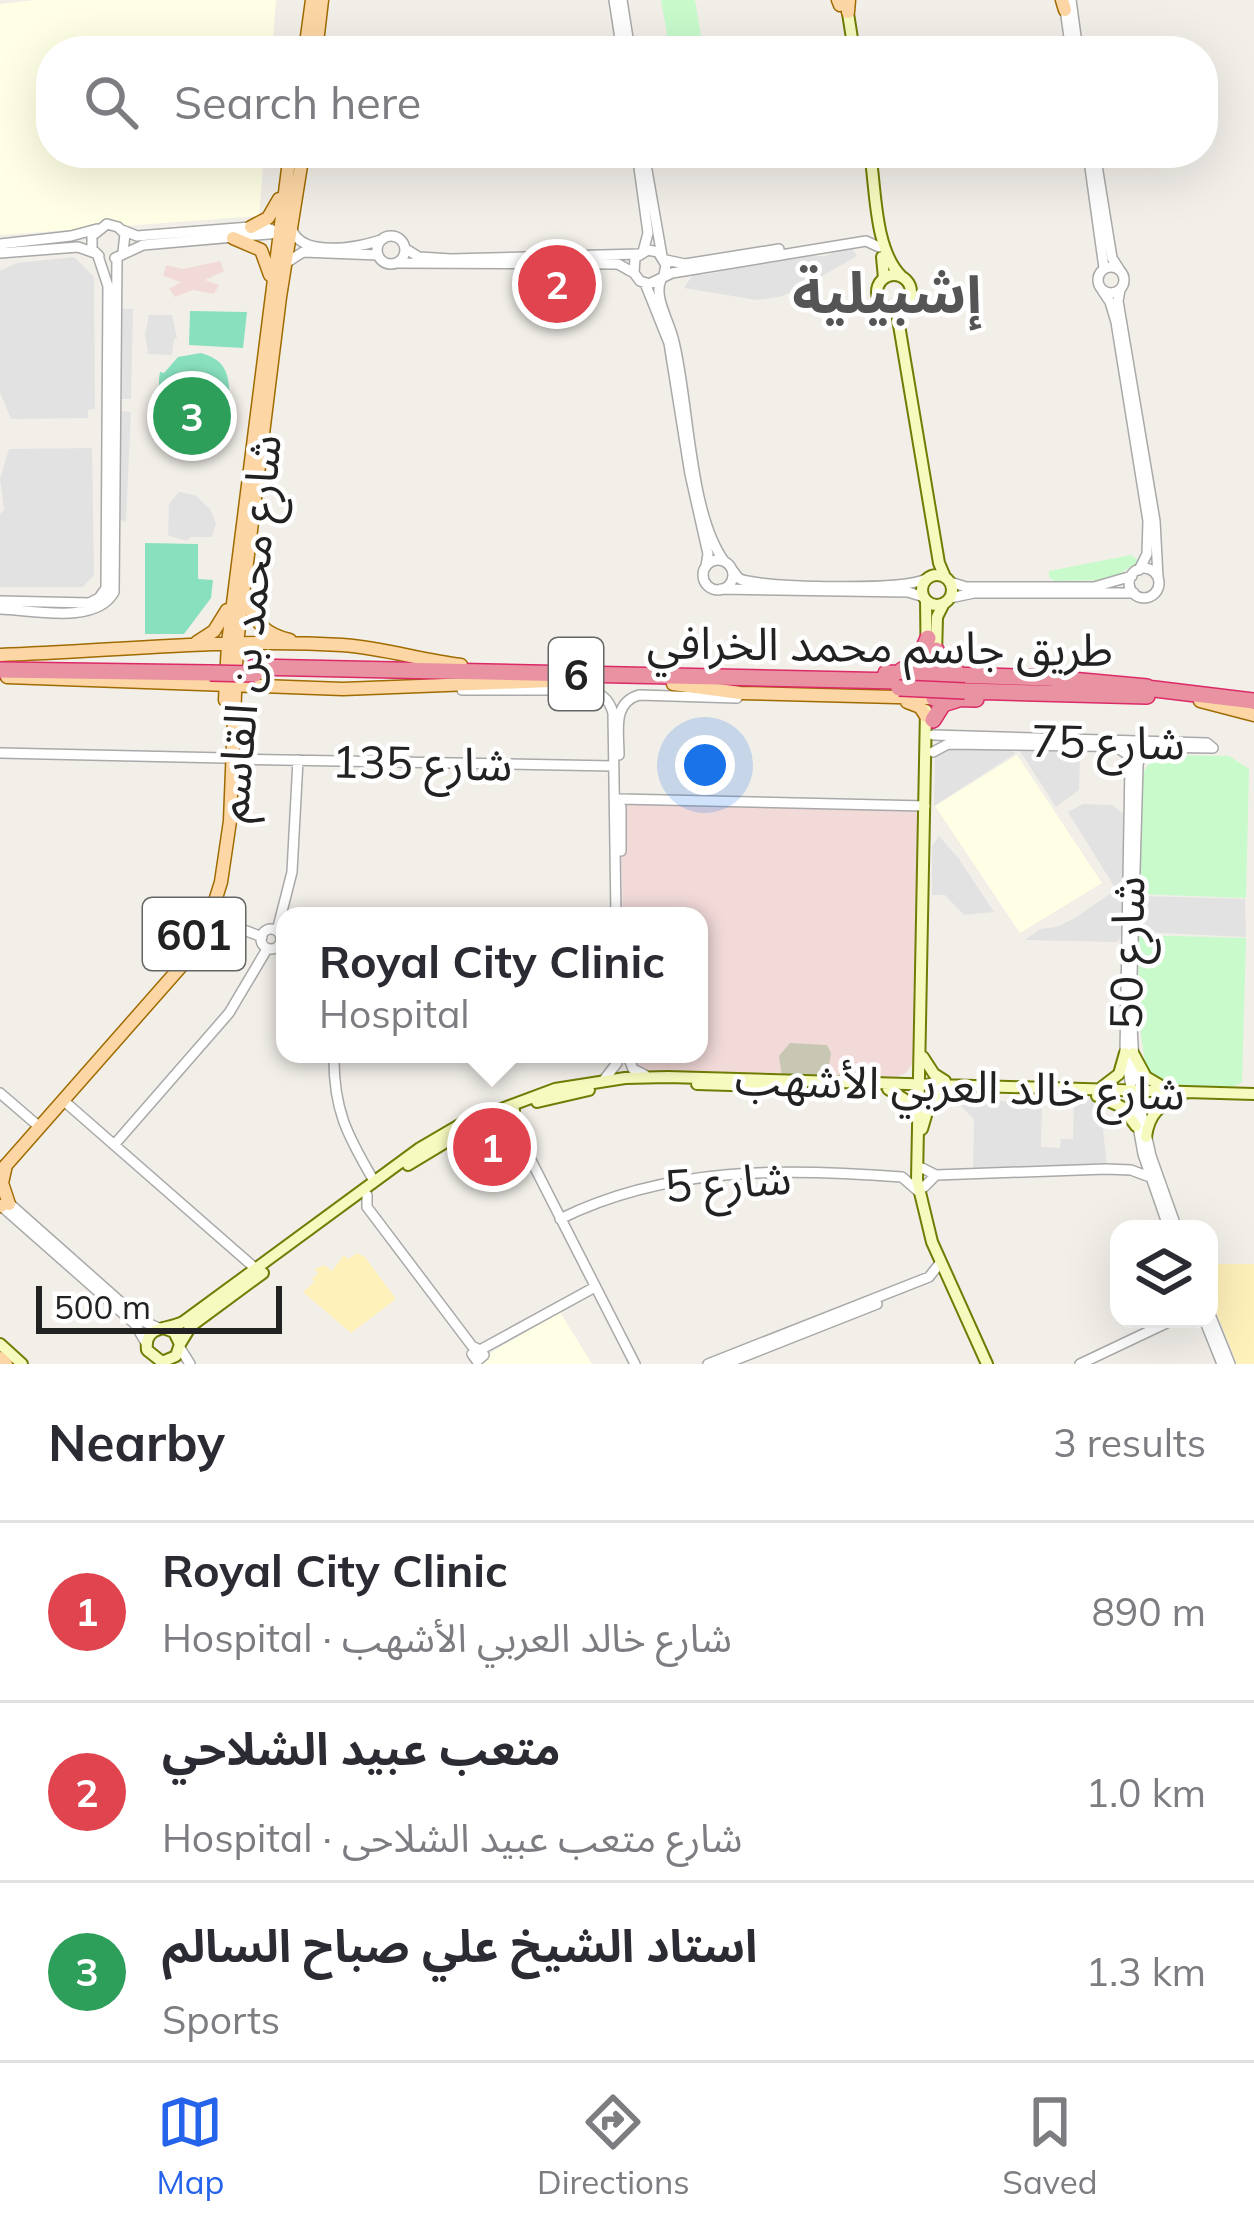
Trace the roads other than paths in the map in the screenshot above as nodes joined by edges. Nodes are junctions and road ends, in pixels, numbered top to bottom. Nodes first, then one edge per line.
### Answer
1 (618, 0) edge
2 (843, 3) edge
3 (1068, 3) edge
4 (317, 6) edge
5 (309, 36) edge
6 (316, 36) edge
7 (624, 36) edge
8 (848, 36) edge
9 (1073, 36) edge
10 (300, 168) edge
11 (642, 168) edge
12 (643, 168) edge
13 (869, 168) edge
14 (870, 168) edge
15 (1093, 168) edge
16 (1094, 168) edge
17 (288, 169) joint
18 (875, 225) junction
19 (289, 226) junction
20 (251, 227) junction
21 (97, 229) junction
22 (122, 230) junction
23 (232, 238) junction
24 (866, 238) junction
25 (382, 239) junction
26 (0, 244) edge
27 (303, 248) junction
28 (879, 248) junction
29 (406, 249) junction
30 (0, 253) edge
31 (641, 253) junction
32 (96, 254) junction
33 (120, 255) junction
34 (378, 255) junction
35 (663, 258) junction
36 (286, 263) junction
37 (398, 263) junction
38 (685, 267) junction
39 (1105, 268) junction
40 (1119, 269) junction
41 (634, 273) junction
42 (902, 277) junction
43 (663, 278) junction
44 (884, 278) junction
45 (645, 284) junction
46 (283, 285) junction
47 (1102, 290) junction
48 (1120, 290) junction
49 (272, 296) junction
50 (903, 305) junction
51 (887, 307) junction
52 (1131, 394) junction
53 (910, 415) junction
54 (112, 441) junction
55 (1148, 499) junction
56 (107, 540) junction
57 (706, 566) junction
58 (729, 566) junction
59 (242, 573) junction
60 (1135, 573) junction
61 (116, 575) junction
62 (1158, 577) junction
63 (938, 578) junction
64 (998, 589) junction
65 (721, 590) junction
66 (1133, 593) junction
67 (925, 599) junction
68 (947, 601) junction
69 (0, 605) edge
70 (232, 643) junction
71 (315, 644) junction
72 (932, 644) junction
73 (187, 646) junction
74 (0, 666) edge
75 (254, 671) junction
76 (861, 672) junction
77 (522, 673) junction
78 (931, 675) junction
79 (1025, 678) junction
80 (669, 680) junction
81 (550, 681) junction
82 (154, 684) junction
83 (229, 687) junction
84 (391, 687) junction
85 (273, 688) junction
86 (963, 691) junction
87 (1153, 692) junction
88 (784, 695) junction
89 (870, 698) junction
90 (930, 698) junction
91 (1254, 705) edge
92 (616, 708) junction
93 (228, 712) junction
94 (931, 723) junction
95 (994, 742) junction
96 (1151, 748) junction
97 (1119, 749) junction
98 (933, 752) junction
99 (0, 753) edge
100 (228, 758) junction
101 (298, 760) junction
102 (613, 766) junction
103 (929, 770) junction
104 (1130, 782) junction
105 (620, 799) junction
106 (926, 806) junction
107 (1137, 806) junction
108 (618, 863) junction
109 (926, 889) junction
110 (286, 907) edge
111 (620, 907) edge
112 (210, 916) junction
113 (276, 936) edge
114 (262, 937) junction
115 (276, 947) edge
116 (267, 949) junction
117 (1129, 1053) junction
118 (920, 1057) junction
119 (335, 1063) edge
120 (618, 1063) edge
121 (629, 1063) edge
122 (650, 1076) junction
123 (603, 1081) junction
124 (706, 1081) junction
125 (886, 1085) junction
126 (920, 1086) junction
127 (951, 1088) junction
128 (1097, 1092) junction
129 (0, 1093) edge
130 (1134, 1093) junction
131 (1179, 1094) junction
132 (1254, 1097) edge
133 (64, 1101) junction
134 (516, 1109) junction
135 (497, 1117) junction
136 (512, 1123) junction
137 (919, 1123) junction
138 (36, 1124) junction
139 (1136, 1126) junction
140 (1146, 1138) junction
141 (113, 1145) junction
142 (427, 1148) junction
143 (1143, 1154) junction
144 (2, 1165) edge
145 (919, 1166) junction
146 (1131, 1169) junction
147 (935, 1175) junction
148 (902, 1178) junction
149 (1150, 1180) junction
150 (374, 1181) junction
151 (921, 1189) junction
152 (367, 1201) junction
153 (2, 1203) edge
154 (560, 1219) junction
155 (1169, 1220) edge
156 (1170, 1220) edge
157 (315, 1229) junction
158 (47, 1241) junction
159 (940, 1262) junction
160 (256, 1269) junction
161 (918, 1285) junction
162 (596, 1287) junction
163 (953, 1288) junction
164 (161, 1328) junction
165 (1156, 1328) edge
166 (1212, 1328) edge
167 (980, 1338) junction
168 (0, 1344) edge
169 (146, 1346) junction
170 (180, 1346) junction
171 (477, 1356) edge
172 (164, 1363) edge
173 (22, 1364) edge
174 (140, 1364) edge
175 (190, 1364) edge
176 (634, 1364) edge
177 (707, 1364) edge
178 (725, 1364) edge
179 (990, 1364) edge
180 (1080, 1364) edge
181 (1226, 1364) edge

1 - 7 street
2 - 8 main road
3 - 9 street
4 - 5 main road
4 - 6 main road
10 - 19 main road, شارع محمد بن القاسم / 601
11 - 31 street
12 - 35 street
13 - 18 main road
14 - 42 main road
15 - 39 street
16 - 40 street
17 - 19 main road, شارع محمد بن القاسم / 601
17 - 20 main road
18 - 24 street
18 - 28 main road
19 - 20 street
19 - 23 street
19 - 27 street
19 - 36 main road, شارع محمد بن القاسم / 601
19 - 46 street
19 - 49 main road, شارع محمد بن القاسم / 601
20 - 22 street
21 - 22 street
21 - 26 street
21 - 32 street
22 - 33 street
23 - 33 street
23 - 49 main road
24 - 28 street
24 - 38 street
25 - 27 street
25 - 29 street
25 - 34 street
27 - 34 street
27 - 36 street
28 - 44 main road
29 - 31 street
29 - 37 street
30 - 32 street
31 - 35 street
31 - 41 street
32 - 33 street
32 - 54 street
33 - 54 street
34 - 37 street
35 - 38 street
35 - 43 street
36 - 46 main road, شارع محمد بن القاسم / 601
37 - 41 street
38 - 43 street
39 - 40 street
39 - 47 street
40 - 48 street
41 - 45 street
42 - 44 main road
42 - 50 main road
43 - 45 street
43 - 58 street
44 - 51 main road
45 - 57 street
46 - 59 main road, شارع محمد بن القاسم / 601
47 - 48 street
47 - 52 street
48 - 52 street
49 - 59 main road, شارع محمد بن القاسم / 601
50 - 51 main road
50 - 53 main road
51 - 53 main road
52 - 55 street
53 - 63 main road
54 - 56 street
54 - 61 street
55 - 60 street
55 - 62 street
56 - 61 street
56 - 69 street
57 - 58 street
57 - 65 street
58 - 63 street
58 - 65 street
59 - 70 main road, شارع محمد بن القاسم / 601
59 - 71 main road
59 - 73 main road
60 - 62 street
60 - 64 street
60 - 66 street
61 - 69 street
62 - 66 street
63 - 64 street
63 - 67 main road
63 - 68 main road
64 - 66 street
64 - 68 street
65 - 67 street
67 - 68 main road
67 - 72 main road
68 - 72 main road
70 - 71 main road
70 - 73 main road
70 - 83 main road, شارع محمد بن القاسم / 601
71 - 77 main road
72 - 76 highway
72 - 78 main road
72 - 79 highway
73 - 74 main road
74 - 75 highway, طريق جاسم محمد الخرافي / 6, bridge
74 - 82 main road
75 - 77 highway, طريق جاسم محمد الخرافي / 6
75 - 81 highway, طريق جاسم محمد الخرافي / 6
76 - 78 highway
76 - 80 highway
77 - 80 highway, طريق جاسم محمد الخرافي / 6
78 - 79 highway
78 - 90 main road
79 - 87 highway
80 - 81 highway, طريق جاسم محمد الخرافي / 6
80 - 86 highway, طريق جاسم محمد الخرافي / 6, bridge
80 - 88 main road
81 - 84 main road
82 - 83 main road
82 - 93 main road
83 - 85 main road
83 - 93 main road, شارع محمد بن القاسم / 601
84 - 85 main road
84 - 92 street
85 - 93 main road
86 - 87 highway, طريق جاسم محمد الخرافي / 6
86 - 90 highway
86 - 94 highway
87 - 91 highway, طريق جاسم محمد الخرافي / 6
88 - 89 main road
88 - 92 street
89 - 90 main road
89 - 94 main road
90 - 94 main road
92 - 102 street
92 - 105 street
93 - 100 main road, شارع محمد بن القاسم / 601
94 - 95 street, شارع 75
94 - 98 main road
94 - 103 main road
95 - 96 street, شارع 75
95 - 97 street, شارع 75
95 - 98 street, شارع 75
96 - 96 street, شارع 75
96 - 97 street, شارع 75
96 - 107 street, شارع 50
97 - 104 street, شارع 50
98 - 103 main road
99 - 100 street, شارع 135
100 - 101 street, شارع 135
100 - 112 main road, شارع محمد بن القاسم / 601
100 - 138 main road, شارع محمد بن القاسم / 601
101 - 102 street, شارع 135
101 - 110 street
102 - 108 street
103 - 106 main road
103 - 109 main road
104 - 107 street
104 - 117 street, شارع 50
105 - 106 street
105 - 108 street
106 - 109 main road
107 - 117 street, شارع 50
108 - 111 street
109 - 118 main road
112 - 114 street
112 - 133 main road, شارع محمد بن القاسم / 601
113 - 114 street
114 - 116 street
115 - 116 street
116 - 141 street
117 - 128 main road
117 - 130 street, شارع 50
117 - 131 main road
118 - 125 main road
118 - 126 main road
118 - 127 main road
119 - 150 street
120 - 123 street
121 - 122 street
122 - 123 main road, شارع خالد العربي الأشهب
122 - 124 main road, شارع خالد العربي الأشهب
123 - 142 main road, شارع خالد العربي الأشهب
124 - 125 main road, شارع خالد العربي الأشهب
124 - 134 main road, شارع خالد العربي الأشهب
125 - 126 main road, شارع خالد العربي الأشهب
125 - 137 main road
126 - 127 main road, شارع خالد العربي الأشهب
126 - 137 main road
127 - 128 main road, شارع خالد العربي الأشهب
127 - 137 main road
128 - 130 main road, شارع خالد العربي الأشهب
128 - 139 main road
129 - 138 street
130 - 131 main road, شارع خالد العربي الأشهب
130 - 139 street, شارع 50
130 - 140 street, شارع 50
131 - 132 main road, شارع خالد العربي الأشهب
131 - 140 main road
133 - 141 street
133 - 144 main road, شارع محمد بن القاسم / 601
134 - 135 main road, شارع خالد العربي الأشهب
134 - 136 street
135 - 136 street
135 - 142 main road, شارع خالد العربي الأشهب
136 - 154 street
137 - 145 main road
138 - 144 main road, شارع محمد بن القاسم / 601
139 - 143 street, شارع 50
140 - 156 street, شارع 50
141 - 160 street
142 - 150 main road, شارع خالد العربي الأشهب
142 - 152 main road, شارع خالد العربي الأشهب
143 - 146 street
143 - 149 street, شارع 50
144 - 153 main road
145 - 147 street
145 - 148 street
145 - 151 main road
146 - 147 street
146 - 149 street
147 - 151 street
148 - 151 street
148 - 154 street, شارع 5
149 - 155 street, شارع 50
150 - 157 main road, شارع خالد العربي الأشهب
151 - 159 main road
151 - 167 main road
152 - 157 main road, شارع خالد العربي الأشهب
152 - 171 street
153 - 158 street
154 - 162 street
157 - 160 main road, شارع خالد العربي الأشهب
157 - 170 main road, شارع خالد العربي الأشهب
158 - 164 street
158 - 169 street
159 - 161 street
159 - 163 main road
160 - 164 main road, شارع خالد العربي الأشهب
161 - 163 street
161 - 177 street
161 - 178 street
162 - 171 street
162 - 176 street
163 - 167 main road
164 - 169 main road
164 - 170 main road
165 - 180 street
166 - 181 street
167 - 179 main road
168 - 173 main road
169 - 172 main road
169 - 174 main road
170 - 172 main road
170 - 175 street

